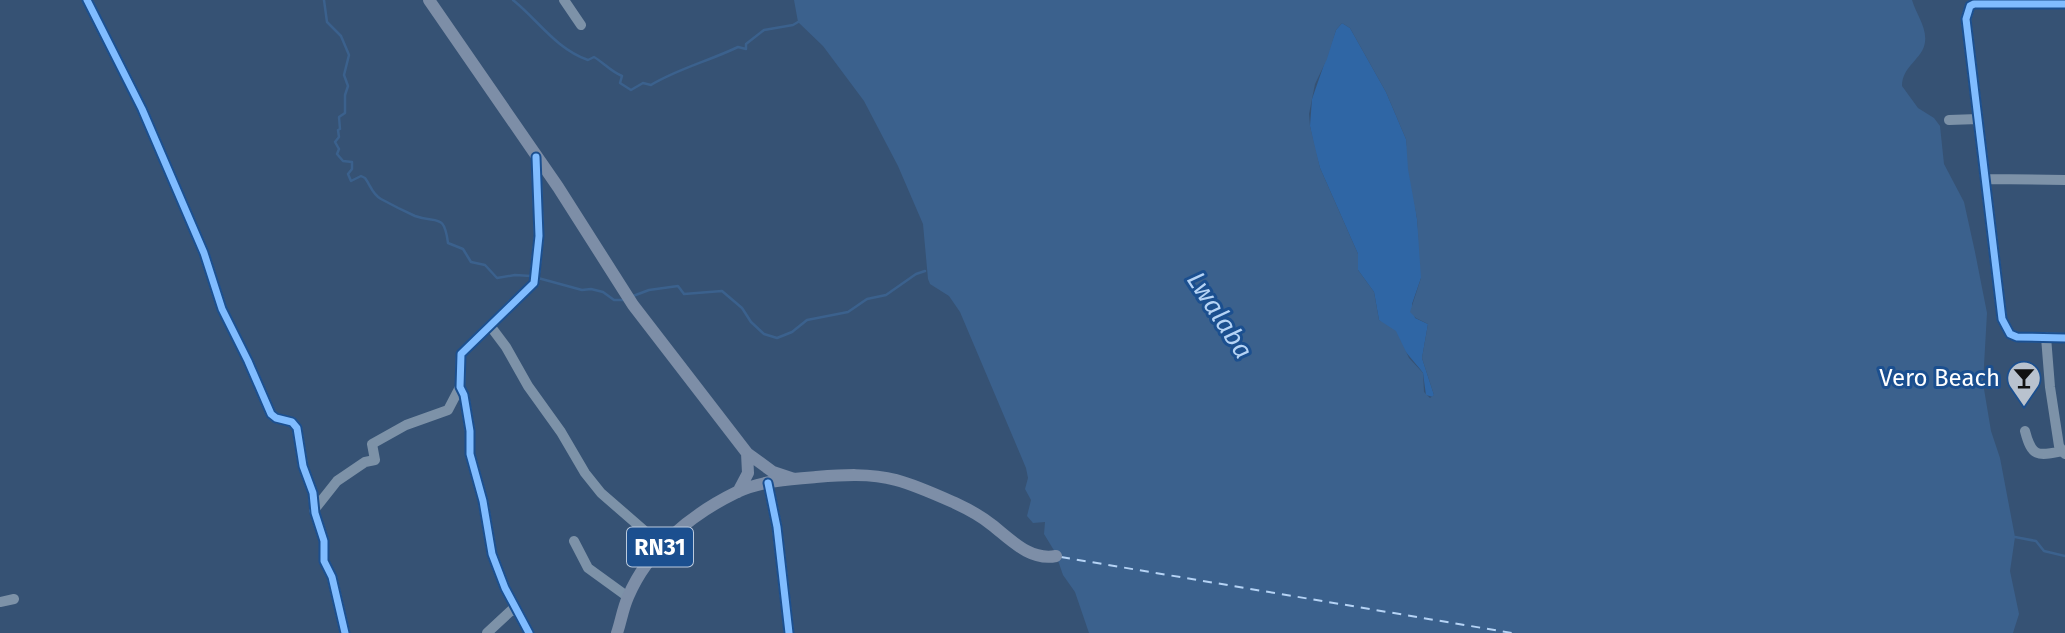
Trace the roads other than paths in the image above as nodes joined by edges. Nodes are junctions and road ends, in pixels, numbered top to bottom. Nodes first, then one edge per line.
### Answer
1 (87, 0) edge
2 (429, 0) edge
3 (564, 0) edge
4 (1970, 3) edge
5 (2065, 4) edge
6 (581, 25) dead end
7 (1978, 118) junction
8 (1949, 120) dead end
9 (536, 157) junction
10 (1986, 179) junction
11 (2065, 180) edge
12 (491, 327) junction
13 (2046, 337) junction
14 (2065, 338) edge
15 (2065, 344) edge
16 (460, 387) junction
17 (2025, 431) dead end
18 (747, 453) junction
19 (2064, 453) edge
20 (794, 479) junction
21 (768, 483) junction
22 (738, 492) junction
23 (314, 510) junction
24 (573, 541) dead end
25 (662, 545) junction
26 (1056, 556) dead end
27 (628, 597) junction
28 (14, 599) dead end
29 (0, 602) edge
30 (515, 607) junction
31 (345, 633) edge
32 (487, 633) edge
33 (529, 633) edge
34 (617, 633) edge
35 (789, 633) edge

1 - 23 street
2 - 9 main road
3 - 6 street
4 - 5 street
4 - 7 street
7 - 8 street
7 - 10 street
9 - 12 street
9 - 18 main road
10 - 11 street
10 - 13 street
12 - 16 street
12 - 25 street
13 - 14 street
13 - 19 street
14 - 15 street
16 - 23 street
16 - 30 street
17 - 19 street
18 - 20 main road
18 - 22 main road
20 - 21 main road
20 - 26 main road
21 - 22 main road
21 - 35 street
22 - 25 main road, RN31
23 - 31 street
24 - 27 street
25 - 27 main road, RN31
27 - 34 main road, RN31
28 - 29 street
30 - 32 street
30 - 33 street

